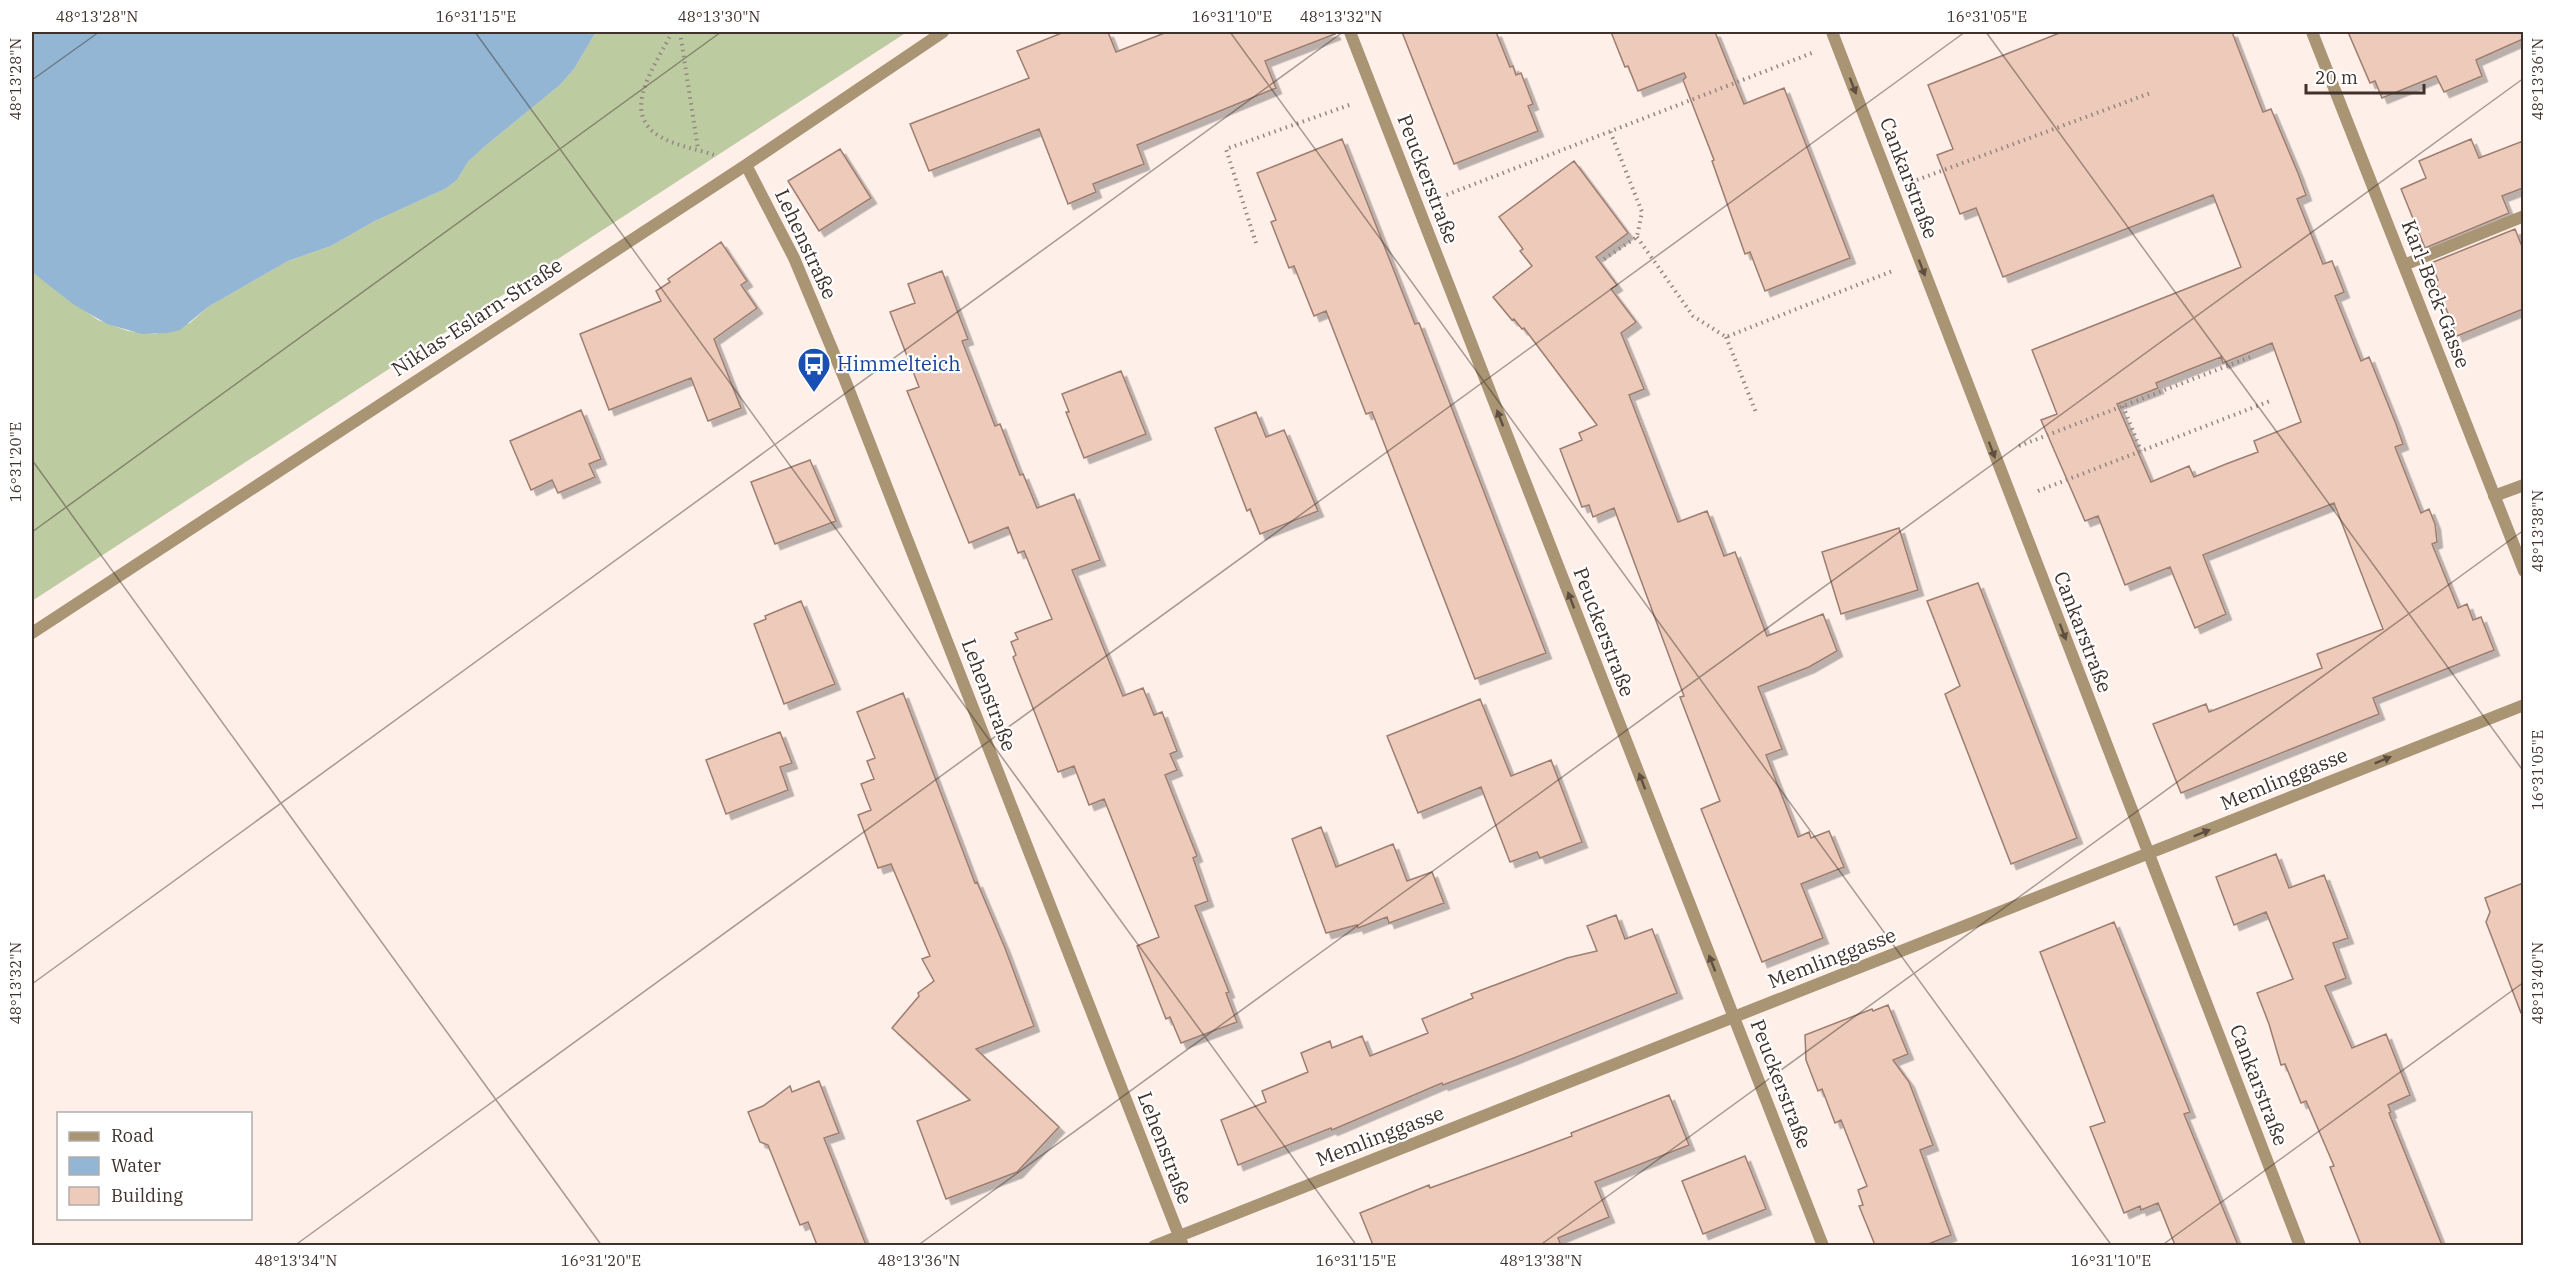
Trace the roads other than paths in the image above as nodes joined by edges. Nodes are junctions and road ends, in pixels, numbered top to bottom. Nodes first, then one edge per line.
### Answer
1 (943, 32) edge
2 (1350, 32) edge
3 (2312, 32) edge
4 (1834, 38) edge
5 (746, 165) junction
6 (2523, 216) edge
7 (2404, 265) junction
8 (2523, 484) edge
9 (2494, 496) junction
10 (2523, 571) edge
11 (32, 633) edge
12 (2523, 705) edge
13 (2148, 855) junction
14 (1733, 1018) junction
15 (1181, 1241) edge
16 (1154, 1245) edge
17 (1823, 1245) edge
18 (2300, 1245) edge

1 - 5 street, Niklas-Eslarn-Straße
14 -> 2 street, Peuckerstraße
3 - 7 street, Karl-Beck-Gasse
4 -> 13 street, Cankarstraße
5 - 11 street, Niklas-Eslarn-Straße
5 - 15 street, Lehenstraße
6 - 7 street
7 - 9 street, Karl-Beck-Gasse
8 - 9 street
9 - 10 street, Karl-Beck-Gasse
13 -> 12 street, Memlinggasse
13 - 14 street, Memlinggasse
13 - 18 street, Cankarstraße
14 - 15 street, Memlinggasse
14 - 17 street, Peuckerstraße
15 - 16 street, Memlinggasse

